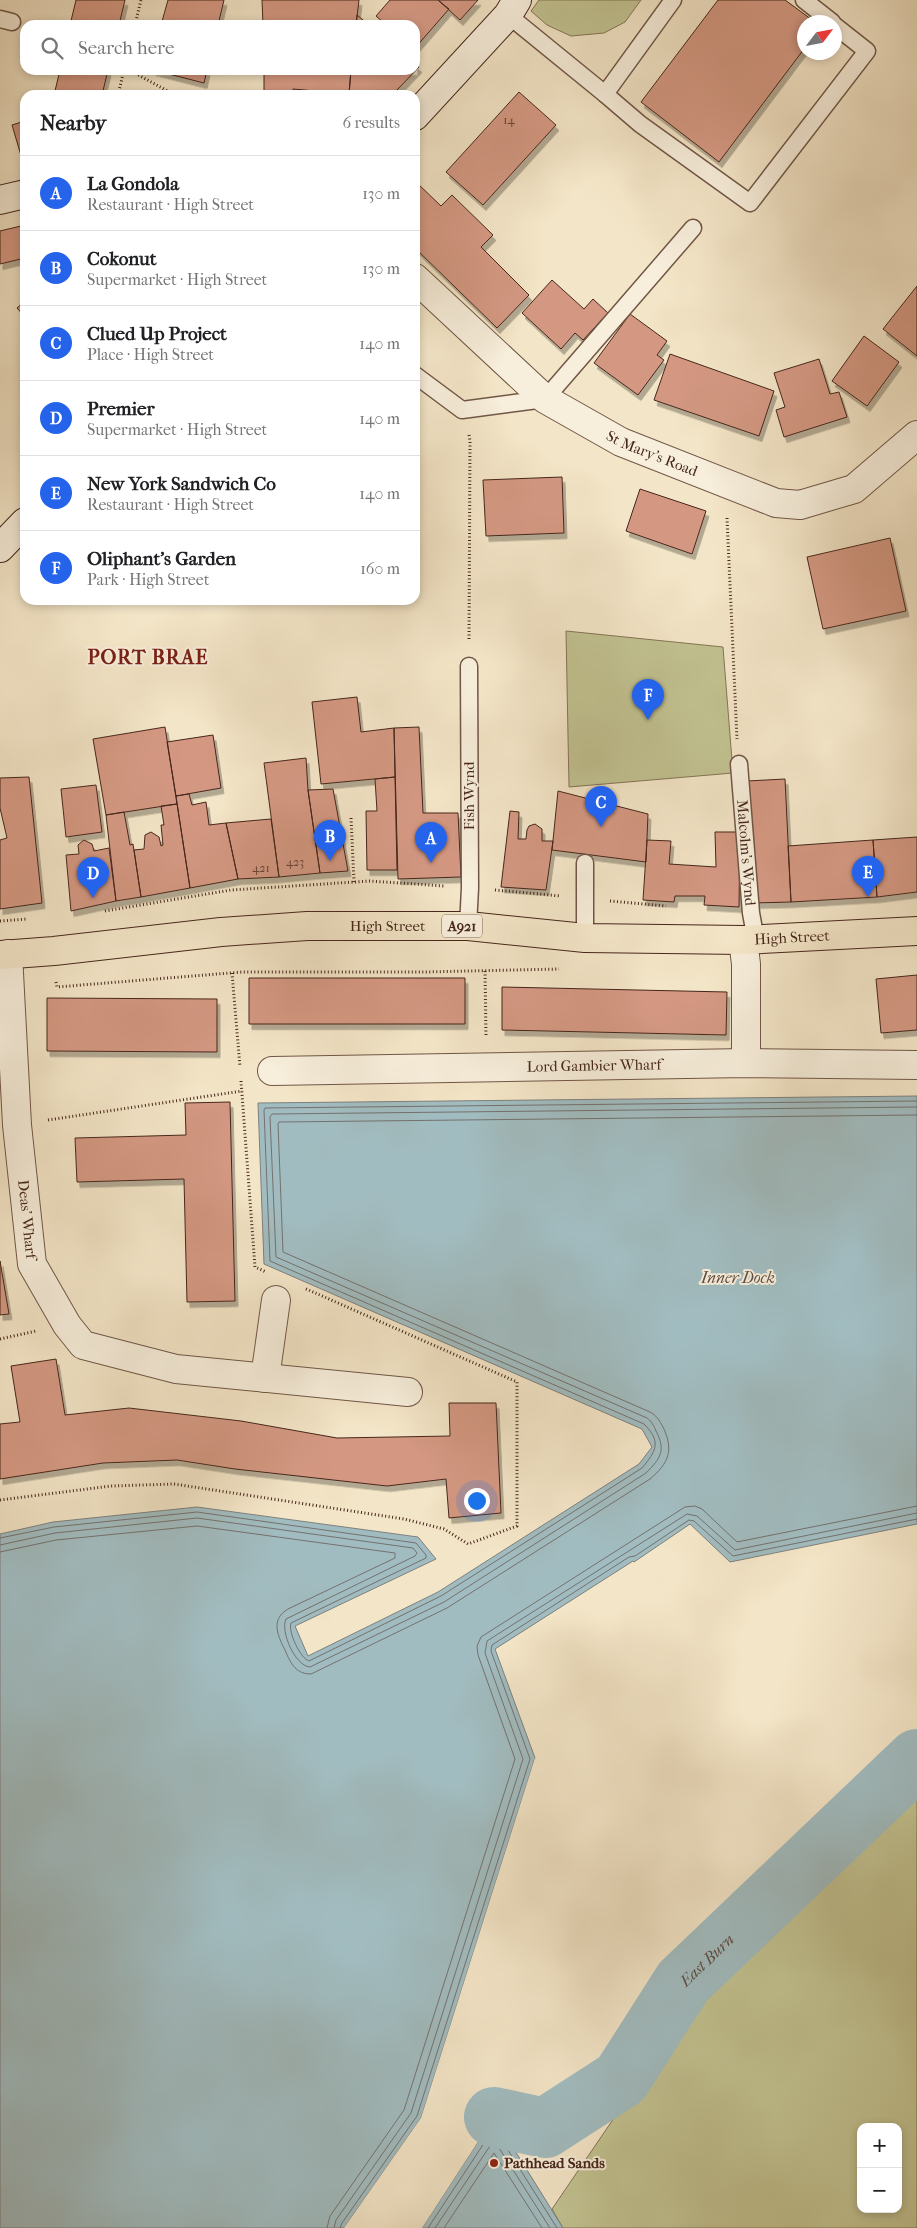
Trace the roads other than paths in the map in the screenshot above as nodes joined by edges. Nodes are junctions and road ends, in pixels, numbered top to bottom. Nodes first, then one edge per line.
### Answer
1 (674, 0) edge
2 (804, 0) edge
3 (512, 7) edge
4 (822, 15) edge
5 (842, 31) edge
6 (605, 94) junction
7 (420, 110) edge
8 (20, 195) edge
9 (0, 200) edge
10 (693, 228) dead end
11 (420, 283) edge
12 (420, 379) edge
13 (545, 399) junction
14 (917, 435) edge
15 (20, 527) edge
16 (0, 548) edge
17 (469, 666) road end
18 (739, 764) road end
19 (585, 863) dead end
20 (468, 926) junction
21 (917, 931) edge
22 (585, 938) junction
23 (749, 940) junction
24 (3, 954) edge
25 (746, 1063) junction
26 (917, 1064) edge
27 (272, 1071) road end
28 (276, 1300) dead end
29 (265, 1378) junction
30 (408, 1392) dead end

1 - 6 lane
2 - 4 lane
3 - 6 lane
3 - 7 street
5 - 6 lane
8 - 9 street
10 - 13 lane
11 - 13 street, St Mary's Road
12 - 13 lane
13 - 14 street, St Mary's Road
15 - 16 street
17 - 20 lane, Fish Wynd
18 - 23 lane, Malcolm's Wynd
19 - 22 lane
20 - 22 main road, High Street / A921
20 - 24 main road, High Street / A921
21 - 23 main road, High Street / A921
22 - 23 main road, High Street / A921
23 - 25 street
24 - 29 street, Deas' Wharf
25 - 26 street, Lord Gambier Wharf
25 - 27 street, Lord Gambier Wharf
28 - 29 street
29 - 30 street, Deas' Wharf

